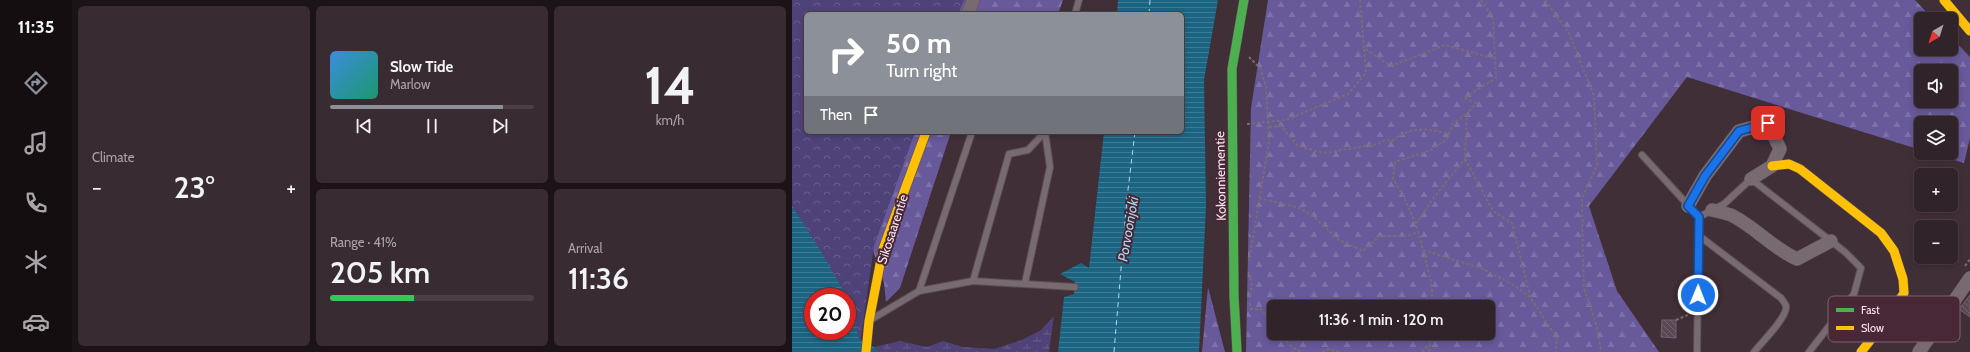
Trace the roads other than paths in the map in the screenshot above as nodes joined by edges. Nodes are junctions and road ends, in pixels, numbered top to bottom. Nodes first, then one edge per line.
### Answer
1 (973, 0) edge
2 (1079, 0) edge
3 (1244, 0) edge
4 (1944, 0) edge
5 (969, 12) edge
6 (1076, 12) edge
7 (1970, 31) edge
8 (925, 134) edge
9 (971, 134) edge
10 (1041, 134) edge
11 (1043, 134) edge
12 (1642, 155) dead end
13 (1772, 166) junction
14 (1751, 179) junction
15 (1688, 206) junction
16 (1712, 210) junction
17 (1699, 217) junction
18 (1698, 235) junction
19 (1831, 241) junction
20 (1970, 278) edge
21 (973, 281) junction
22 (1025, 283) junction
23 (1075, 286) dead end
24 (919, 291) junction
25 (1852, 296) edge
26 (1902, 296) edge
27 (1958, 296) edge
28 (869, 321) junction
29 (1828, 328) edge
30 (1868, 342) edge
31 (1926, 342) edge
32 (1697, 351) edge
33 (866, 352) edge
34 (1237, 352) edge
35 (1754, 352) edge
36 (1809, 352) edge
37 (1860, 352) edge
38 (1919, 352) edge

1 - 5 street
2 - 6 lane
3 - 34 street, Kokonniementie
4 - 7 street
8 - 28 street, Sikosaarentie
9 - 24 lane
10 - 21 lane
11 - 22 lane
12 - 15 lane
13 - 14 street
13 - 15 street
13 - 26 street
14 - 16 lane
14 - 19 lane
15 - 17 lane
16 - 17 lane
16 - 19 street
17 - 18 lane
18 - 32 lane
18 - 35 lane
19 - 25 lane
20 - 27 street
21 - 22 lane
21 - 24 lane
22 - 23 lane
24 - 28 lane
28 - 33 street, Sikosaarentie
29 - 36 lane
30 - 37 street
31 - 38 street

